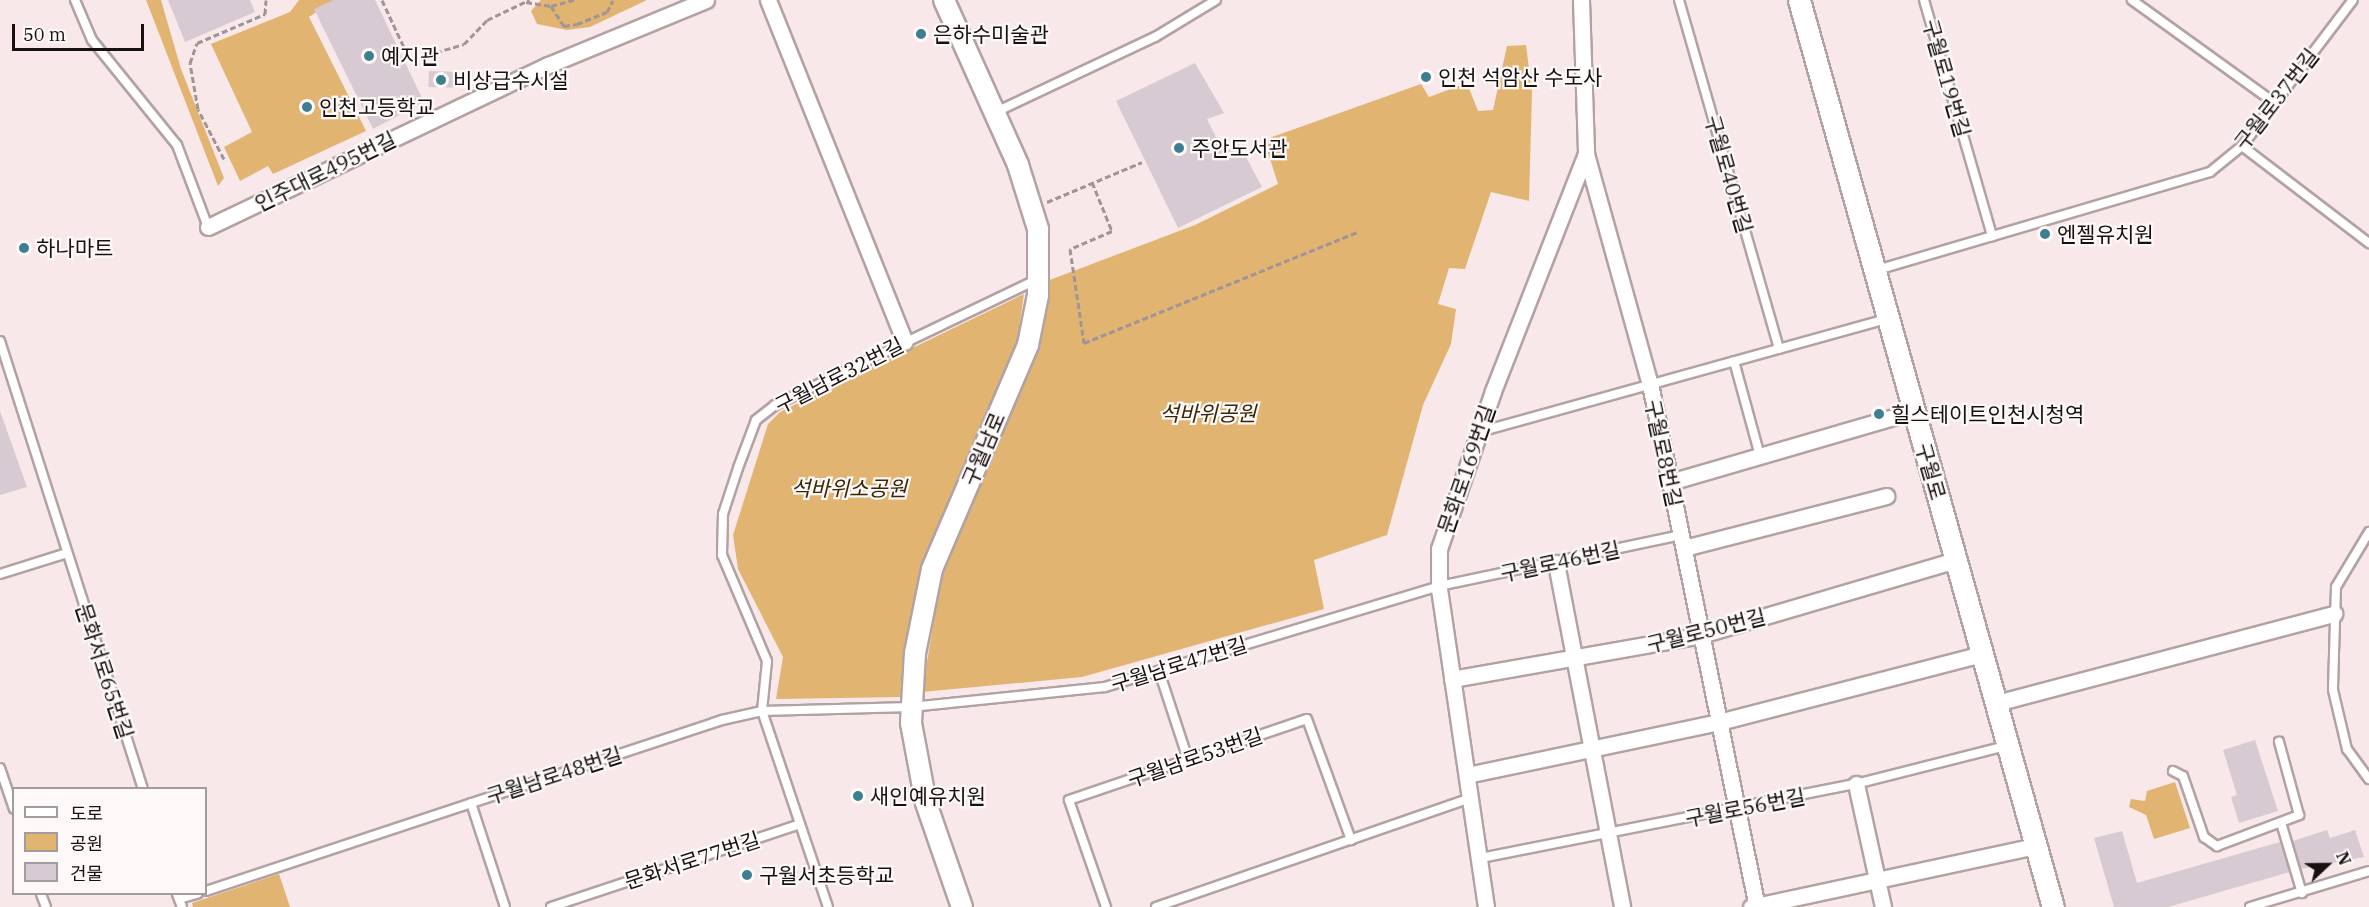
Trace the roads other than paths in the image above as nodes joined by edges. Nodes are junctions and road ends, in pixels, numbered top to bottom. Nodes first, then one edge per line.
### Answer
1 (75, 0) edge
2 (706, 0) edge
3 (768, 0) edge
4 (944, 0) edge
5 (1216, 0) edge
6 (1581, 0) edge
7 (1679, 0) edge
8 (1799, 0) edge
9 (1924, 0) edge
10 (2132, 0) edge
11 (2353, 0) edge
12 (2275, 103) junction
13 (994, 113) junction
14 (2242, 146) junction
15 (1586, 154) junction
16 (208, 227) joint
17 (1992, 236) junction
18 (2369, 243) edge
19 (1875, 271) junction
20 (1038, 279) junction
21 (1888, 318) junction
22 (0, 341) edge
23 (905, 342) junction
24 (1779, 349) junction
25 (1734, 361) junction
26 (1650, 384) junction
27 (1914, 411) junction
28 (1478, 432) junction
29 (1760, 456) junction
30 (1670, 482) junction
31 (1886, 496) dead end
32 (2369, 532) edge
33 (1682, 541) junction
34 (67, 553) junction
35 (1956, 560) junction
36 (1556, 563) junction
37 (0, 574) edge
38 (1439, 586) junction
39 (2334, 614) junction
40 (1701, 635) junction
41 (1982, 654) junction
42 (1574, 658) junction
43 (1159, 671) junction
44 (1452, 679) junction
45 (1996, 703) junction
46 (911, 707) junction
47 (762, 711) junction
48 (1719, 723) junction
49 (2279, 742) dead end
50 (2008, 746) junction
51 (1591, 747) junction
52 (1188, 759) junction
53 (0, 768) edge
54 (2173, 771) dead end
55 (1467, 776) junction
56 (2369, 780) edge
57 (1856, 784) junction
58 (142, 787) edge
59 (1471, 798) junction
60 (12, 803) edge
61 (471, 803) junction
62 (1737, 810) junction
63 (800, 824) junction
64 (2282, 826) junction
65 (1609, 834) junction
66 (1351, 840) junction
67 (2036, 846) junction
68 (1481, 858) junction
69 (2369, 871) edge
70 (1878, 884) junction
71 (207, 891) edge
72 (2302, 893) junction
73 (194, 895) edge
74 (180, 900) edge
75 (505, 907) edge
76 (551, 907) edge
77 (828, 907) edge
78 (962, 907) edge
79 (1106, 907) edge
80 (1156, 907) edge
81 (1486, 907) edge
82 (1622, 907) edge
83 (1755, 907) edge
84 (1883, 907) edge
85 (2053, 907) edge
86 (2250, 907) edge

1 - 16 lane
2 - 16 street, 인주대로495번길
3 - 23 street
4 - 13 street, 구월남로
5 - 13 lane
6 - 15 street, 구월로8번길
7 - 24 lane, 구월로40번길
8 - 19 main road, 구월로
9 - 17 lane, 구월로19번길
10 - 12 lane
11 - 12 lane, 구월로37번길
12 - 14 lane, 구월로37번길
13 - 20 street, 구월남로
14 - 17 lane, 구월로37번길
14 - 18 lane
15 - 26 street, 구월로8번길
15 - 28 street, 문화로169번길
17 - 19 lane, 구월로37번길
19 - 21 main road, 구월로
20 - 23 lane, 구월남로32번길
20 - 46 street, 구월남로
21 - 24 lane
21 - 27 main road, 구월로
22 - 34 lane, 문화서로65번길
23 - 47 lane, 구월남로32번길
24 - 25 lane
25 - 26 lane
25 - 29 lane
26 - 28 lane
26 - 30 street, 구월로8번길
27 - 29 street
27 - 35 main road, 구월로
28 - 38 street, 문화로169번길
29 - 30 street
30 - 33 street, 구월로8번길
31 - 33 street
32 - 39 lane
33 - 36 lane, 구월로46번길
33 - 40 street, 구월로8번길
34 - 37 lane
34 - 58 lane, 문화서로65번길
35 - 40 street, 구월로50번길
35 - 41 main road, 구월로
36 - 38 lane, 구월로46번길
36 - 42 street
38 - 43 lane, 구월남로47번길
38 - 44 street, 문화로169번길
39 - 45 street
39 - 56 lane
40 - 42 street, 구월로50번길
40 - 48 street, 구월로8번길
41 - 45 main road, 구월로
41 - 48 street
42 - 44 street, 구월로50번길
42 - 51 street
43 - 46 lane, 구월남로47번길
43 - 52 lane
44 - 55 street, 문화로169번길
45 - 50 main road, 구월로
46 - 47 lane, 구월남로48번길
46 - 78 street, 구월남로
47 - 61 lane, 구월남로48번길
47 - 63 lane
48 - 51 street
48 - 62 street, 구월로8번길
49 - 64 lane
50 - 57 lane, 구월로56번길
50 - 67 main road, 구월로
51 - 55 street
51 - 65 street
52 - 66 lane, 구월남로53번길
52 - 79 lane, 구월남로53번길
53 - 60 lane
54 - 64 lane
55 - 59 street, 문화로169번길
57 - 62 lane, 구월로56번길
57 - 70 street
59 - 66 lane
59 - 68 street, 문화로169번길
61 - 71 lane, 구월남로48번길
61 - 75 lane
62 - 65 lane, 구월로56번길
62 - 83 street, 구월로8번길
63 - 76 lane, 문화서로77번길
63 - 77 lane
64 - 72 lane
65 - 68 lane, 구월로56번길
65 - 82 street
66 - 80 lane
67 - 70 street
67 - 85 main road, 구월로
68 - 81 street, 문화로169번길
69 - 72 lane
70 - 83 street
70 - 84 street
72 - 86 lane
73 - 74 lane

